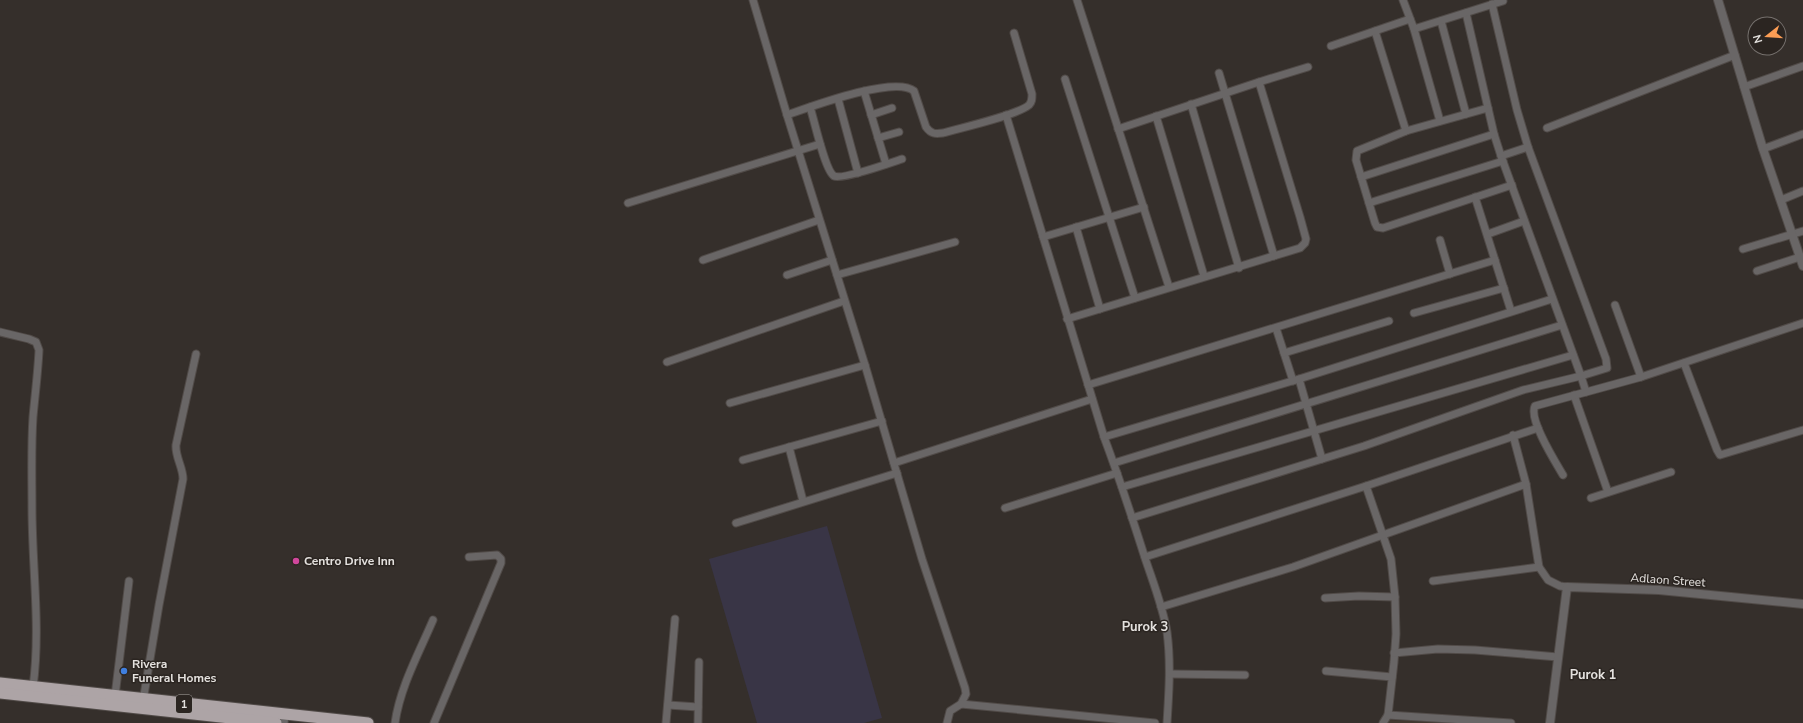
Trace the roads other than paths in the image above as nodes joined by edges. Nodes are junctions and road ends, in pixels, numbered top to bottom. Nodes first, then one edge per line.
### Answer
1 (753, 0) edge
2 (1077, 0) edge
3 (1403, 0) edge
4 (1718, 0) edge
5 (1503, 1) edge
6 (1492, 4) junction
7 (1466, 13) junction
8 (1410, 19) junction
9 (1441, 21) junction
10 (1414, 30) junction
11 (1375, 31) junction
12 (1014, 32) dead end
13 (1331, 46) dead end
14 (1735, 55) junction
15 (1803, 66) edge
16 (1308, 67) dead end
17 (1219, 73) dead end
18 (1065, 79) dead end
19 (1259, 82) junction
20 (1744, 87) junction
21 (864, 91) junction
22 (1225, 93) junction
23 (838, 99) junction
24 (1191, 104) junction
25 (810, 107) junction
26 (892, 108) dead end
27 (1488, 108) junction
28 (1466, 114) junction
29 (787, 115) junction
30 (871, 115) junction
31 (1006, 115) junction
32 (1156, 116) junction
33 (1440, 121) junction
34 (1547, 128) dead end
35 (1118, 129) junction
36 (899, 132) dead end
37 (1406, 132) junction
38 (1494, 134) junction
39 (1803, 134) edge
40 (878, 138) junction
41 (820, 144) junction
42 (1528, 147) junction
43 (1763, 149) junction
44 (799, 152) junction
45 (902, 159) dead end
46 (1502, 159) junction
47 (886, 164) junction
48 (858, 173) junction
49 (1361, 177) junction
50 (1512, 185) junction
51 (1803, 191) edge
52 (1475, 197) junction
53 (1781, 200) junction
54 (628, 203) dead end
55 (1369, 203) junction
56 (1144, 207) junction
57 (1110, 217) junction
58 (819, 220) junction
59 (1524, 221) junction
60 (1076, 227) junction
61 (1803, 231) edge
62 (1488, 234) junction
63 (1792, 235) junction
64 (1043, 237) junction
65 (1440, 240) dead end
66 (955, 242) dead end
67 (1743, 249) dead end
68 (1274, 256) junction
69 (1800, 257) junction
70 (703, 260) dead end
71 (832, 260) junction
72 (1495, 260) junction
73 (1803, 266) edge
74 (1239, 268) junction
75 (1757, 271) dead end
76 (787, 274) dead end
77 (1450, 274) junction
78 (836, 275) junction
79 (1204, 276) junction
80 (1169, 287) junction
81 (1504, 288) junction
82 (1135, 298) junction
83 (1552, 299) junction
84 (844, 301) junction
85 (1615, 305) dead end
86 (1100, 309) junction
87 (1511, 311) junction
88 (1414, 313) dead end
89 (1068, 319) junction
90 (1389, 321) dead end
91 (1803, 323) edge
92 (1562, 325) junction
93 (1276, 328) junction
94 (0, 332) edge
95 (1284, 353) junction
96 (196, 354) dead end
97 (1573, 355) junction
98 (667, 362) dead end
99 (1684, 363) junction
100 (865, 365) junction
101 (1581, 376) junction
102 (1641, 378) junction
103 (1296, 380) junction
104 (1088, 385) junction
105 (1586, 392) junction
106 (1574, 395) junction
107 (1092, 399) junction
108 (730, 403) dead end
109 (1306, 404) junction
110 (882, 421) junction
111 (1538, 428) junction
112 (1803, 430) edge
113 (1314, 432) junction
114 (1513, 435) junction
115 (1104, 437) junction
116 (789, 447) junction
117 (1322, 459) junction
118 (743, 460) dead end
119 (894, 463) junction
120 (1114, 463) junction
121 (1671, 472) dead end
122 (897, 473) junction
123 (1117, 473) junction
124 (1563, 475) dead end
125 (1526, 484) junction
126 (1366, 486) junction
127 (1122, 487) junction
128 (1608, 492) junction
129 (1590, 498) dead end
130 (803, 501) junction
131 (1005, 508) dead end
132 (1132, 518) junction
133 (736, 523) dead end
134 (1384, 535) junction
135 (1145, 556) junction
136 (469, 557) dead end
137 (1539, 567) junction
138 (129, 581) dead end
139 (1433, 581) dead end
140 (1567, 587) junction
141 (1395, 597) junction
142 (1325, 598) dead end
143 (1803, 604) edge
144 (1161, 607) junction
145 (675, 618) dead end
146 (433, 620) dead end
147 (1394, 653) junction
148 (1558, 657) junction
149 (698, 662) dead end
150 (1326, 671) dead end
151 (1170, 674) junction
152 (1245, 675) dead end
153 (1392, 677) junction
154 (0, 683) edge
155 (33, 687) junction
156 (0, 693) edge
157 (62, 695) junction
158 (115, 696) junction
159 (142, 704) junction
160 (962, 704) junction
161 (668, 706) junction
162 (698, 708) junction
163 (1388, 715) junction
164 (284, 719) edge
165 (276, 723) edge
166 (368, 723) edge
167 (395, 723) edge
168 (434, 723) edge
169 (666, 723) edge
170 (698, 723) edge
171 (947, 723) edge
172 (1155, 723) edge
173 (1167, 723) edge
174 (1383, 723) edge
175 (1511, 723) edge
176 (1550, 723) edge

1 - 29 street
2 - 35 street
3 - 8 street
4 - 14 street
5 - 6 street
6 - 7 street
6 - 42 street
7 - 9 street
7 - 27 street
8 - 10 street
8 - 11 street
9 - 10 street
9 - 28 street
10 - 33 street
11 - 13 street
11 - 37 street
12 - 31 street
14 - 20 street
14 - 34 street
15 - 20 street
16 - 19 street
17 - 22 street
18 - 57 street
19 - 22 street
19 - 68 street
20 - 43 street
21 - 23 street
21 - 30 street
21 - 31 street
22 - 24 street
22 - 68 street
23 - 25 street
23 - 48 street
24 - 32 street
24 - 74 street
25 - 29 street
25 - 41 street
26 - 30 street
27 - 28 street
27 - 38 street
28 - 33 street
29 - 44 street
30 - 40 street
31 - 64 street
32 - 35 street
32 - 79 street
33 - 37 street
35 - 56 street
36 - 40 street
37 - 49 street
38 - 46 street
38 - 49 street
39 - 43 street
40 - 47 street
41 - 44 street
41 - 48 street
42 - 46 street
42 - 101 street
43 - 53 street
44 - 54 street
44 - 58 street
45 - 47 street
46 - 50 street
46 - 55 street
47 - 48 street
49 - 55 street
50 - 52 street
50 - 59 street
51 - 53 street
52 - 55 street
52 - 62 street
53 - 63 street
56 - 57 street
56 - 80 street
57 - 60 street
57 - 82 street
58 - 70 street
58 - 71 street
59 - 62 street
59 - 83 street
60 - 64 street
60 - 86 street
61 - 63 street
62 - 72 street
63 - 67 street
63 - 69 street
64 - 89 street
65 - 77 street
66 - 78 street
68 - 74 street
69 - 73 street
69 - 75 street
71 - 76 street
71 - 78 street
72 - 77 street
72 - 81 street
74 - 79 street
77 - 93 street
78 - 84 street
79 - 80 street
80 - 82 street
81 - 87 street
81 - 88 street
82 - 86 street
83 - 87 street
83 - 92 street
84 - 98 street
84 - 100 street
85 - 102 street
86 - 89 street
87 - 103 street
89 - 104 street
90 - 95 street
91 - 99 street
92 - 97 street
92 - 109 street
93 - 95 street
93 - 104 street
94 - 155 street
95 - 103 street
96 - 159 street
97 - 101 street
97 - 113 street
99 - 102 street
99 - 112 street
100 - 108 street
100 - 110 street
101 - 105 street
101 - 117 street
102 - 105 street
103 - 109 street
103 - 115 street
104 - 107 street
105 - 106 street
106 - 111 street
106 - 128 street
107 - 115 street
107 - 119 street
109 - 113 street
109 - 120 street
110 - 116 street
110 - 119 street
111 - 114 street
111 - 124 street
113 - 117 street
113 - 127 street
114 - 125 street
114 - 126 street
115 - 120 street
116 - 118 street
116 - 130 street
117 - 132 street
119 - 122 street
120 - 123 street
121 - 128 street
122 - 130 street
122 - 160 street
123 - 127 street
123 - 131 street
125 - 134 street
125 - 137 street
126 - 134 street
126 - 135 street
127 - 132 street
128 - 129 street
130 - 133 street
132 - 135 street
134 - 141 street
134 - 144 street
135 - 144 street
136 - 168 street
137 - 139 street
137 - 140 street, Adlaon Street
138 - 158 street
140 - 143 street, Adlaon Street
140 - 148 street
141 - 142 street
141 - 147 street
144 - 151 street
145 - 161 street
146 - 167 street
147 - 148 street
147 - 153 street
148 - 176 street
149 - 162 street
150 - 153 street
151 - 152 street
151 - 173 street
153 - 163 street
154 - 155 highway, 1
155 - 157 highway, 1
156 - 157 highway, 1
157 - 158 highway, 1
157 - 159 highway, 1
158 - 159 highway, 1
159 - 164 highway, 1
159 - 165 highway, 1
160 - 171 street
160 - 172 street
161 - 162 street
161 - 169 street
162 - 170 street
163 - 174 street
163 - 175 street
164 - 166 highway, 1

